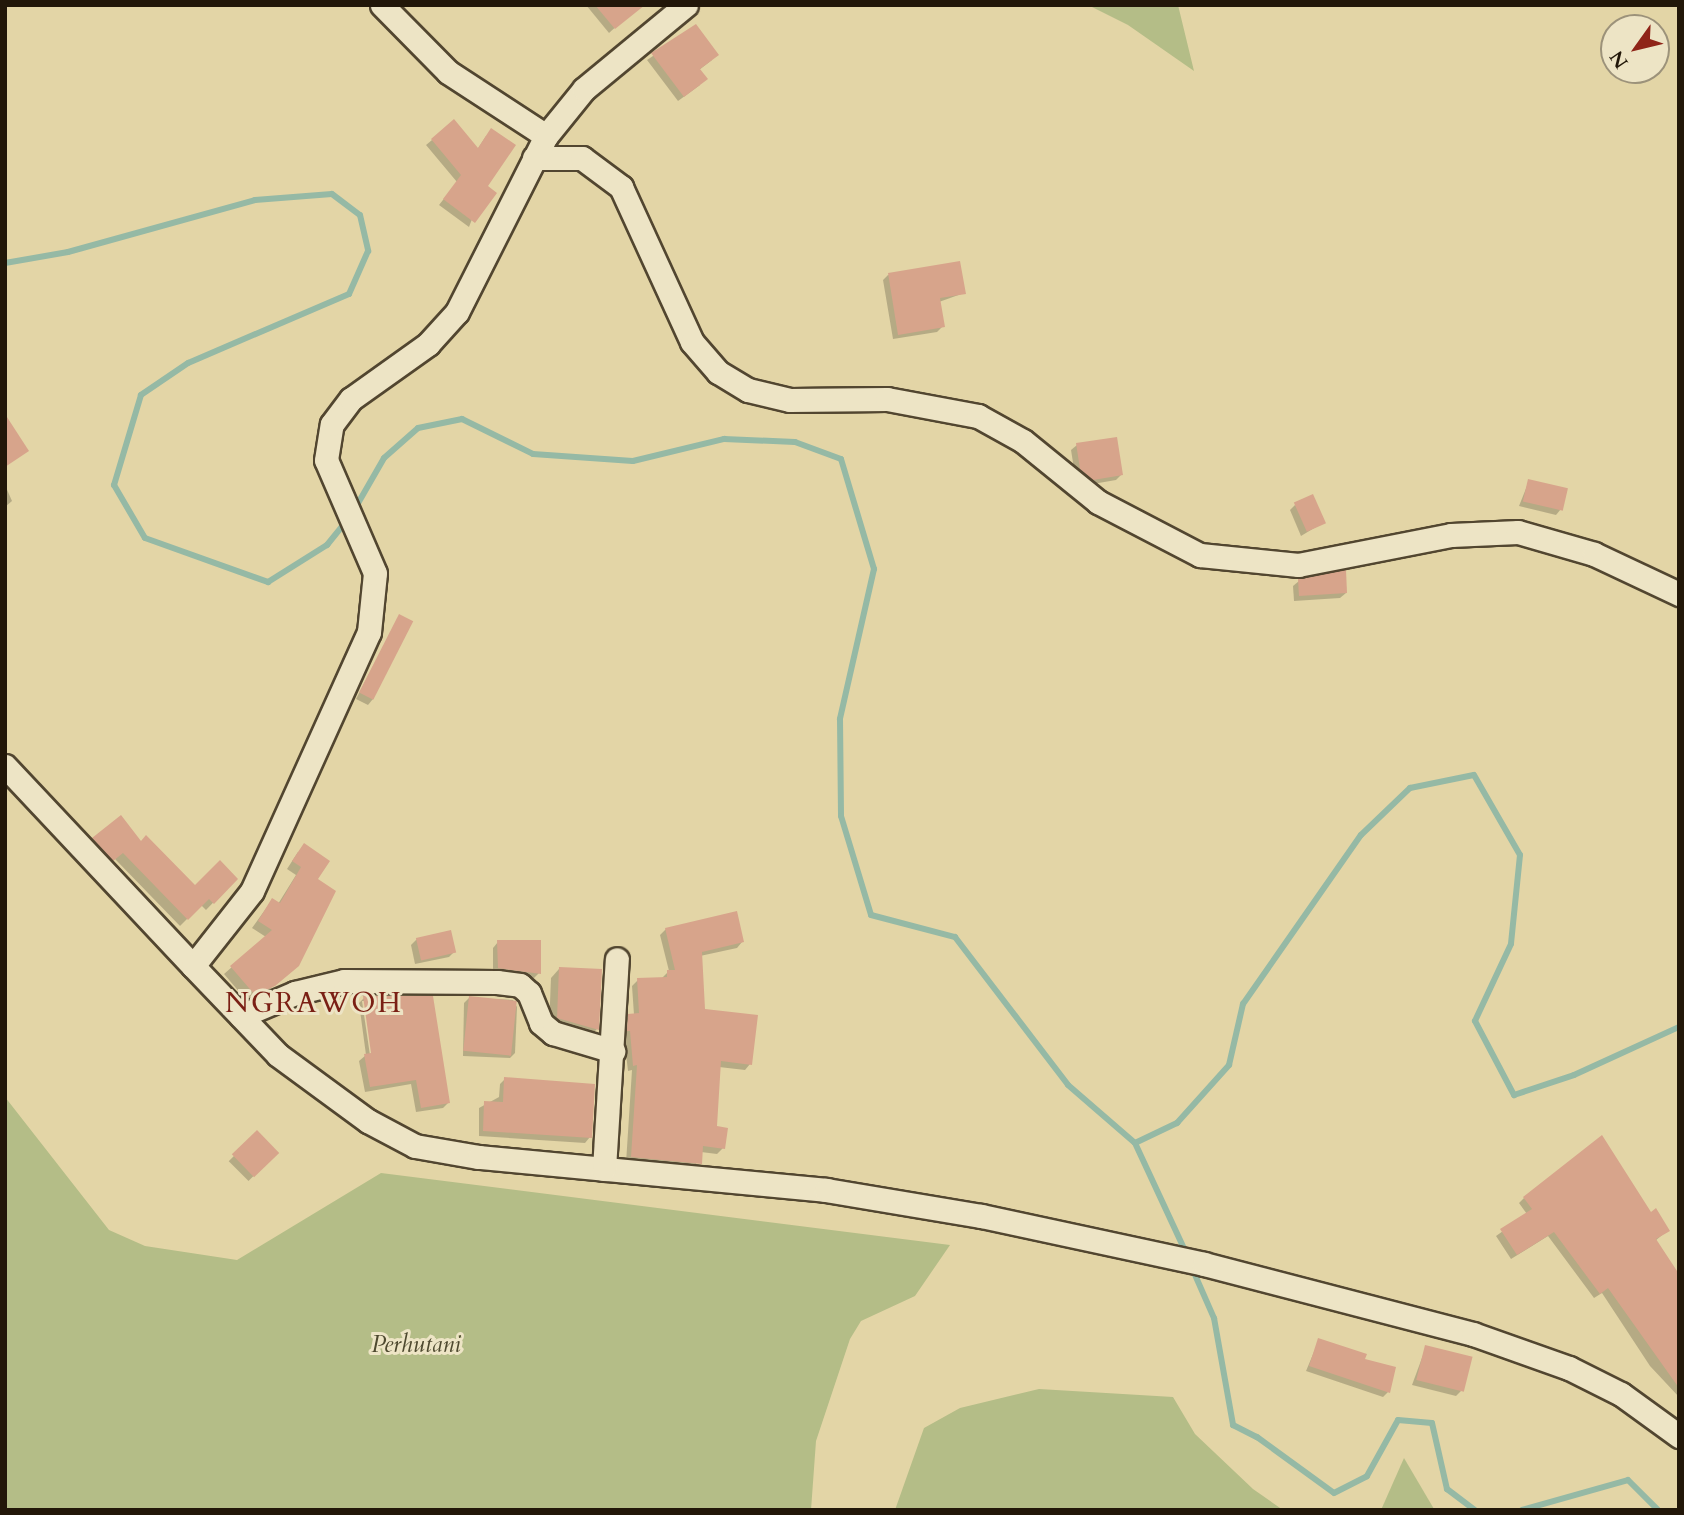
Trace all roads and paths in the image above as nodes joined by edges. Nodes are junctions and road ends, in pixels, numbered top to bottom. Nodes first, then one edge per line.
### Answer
1 (382, 5) edge
2 (686, 5) edge
3 (545, 136) junction
4 (534, 158) junction
5 (1679, 594) edge
6 (5, 766) edge
7 (617, 960) dead end
8 (193, 966) junction
9 (241, 1016) junction
10 (613, 1051) junction
11 (604, 1169) junction
12 (1679, 1436) edge

1 - 3 street
2 - 3 street
3 - 4 street
4 - 5 street
4 - 8 street
6 - 8 street
7 - 10 street
8 - 9 street
9 - 10 street
9 - 11 street
10 - 11 street
11 - 12 street

